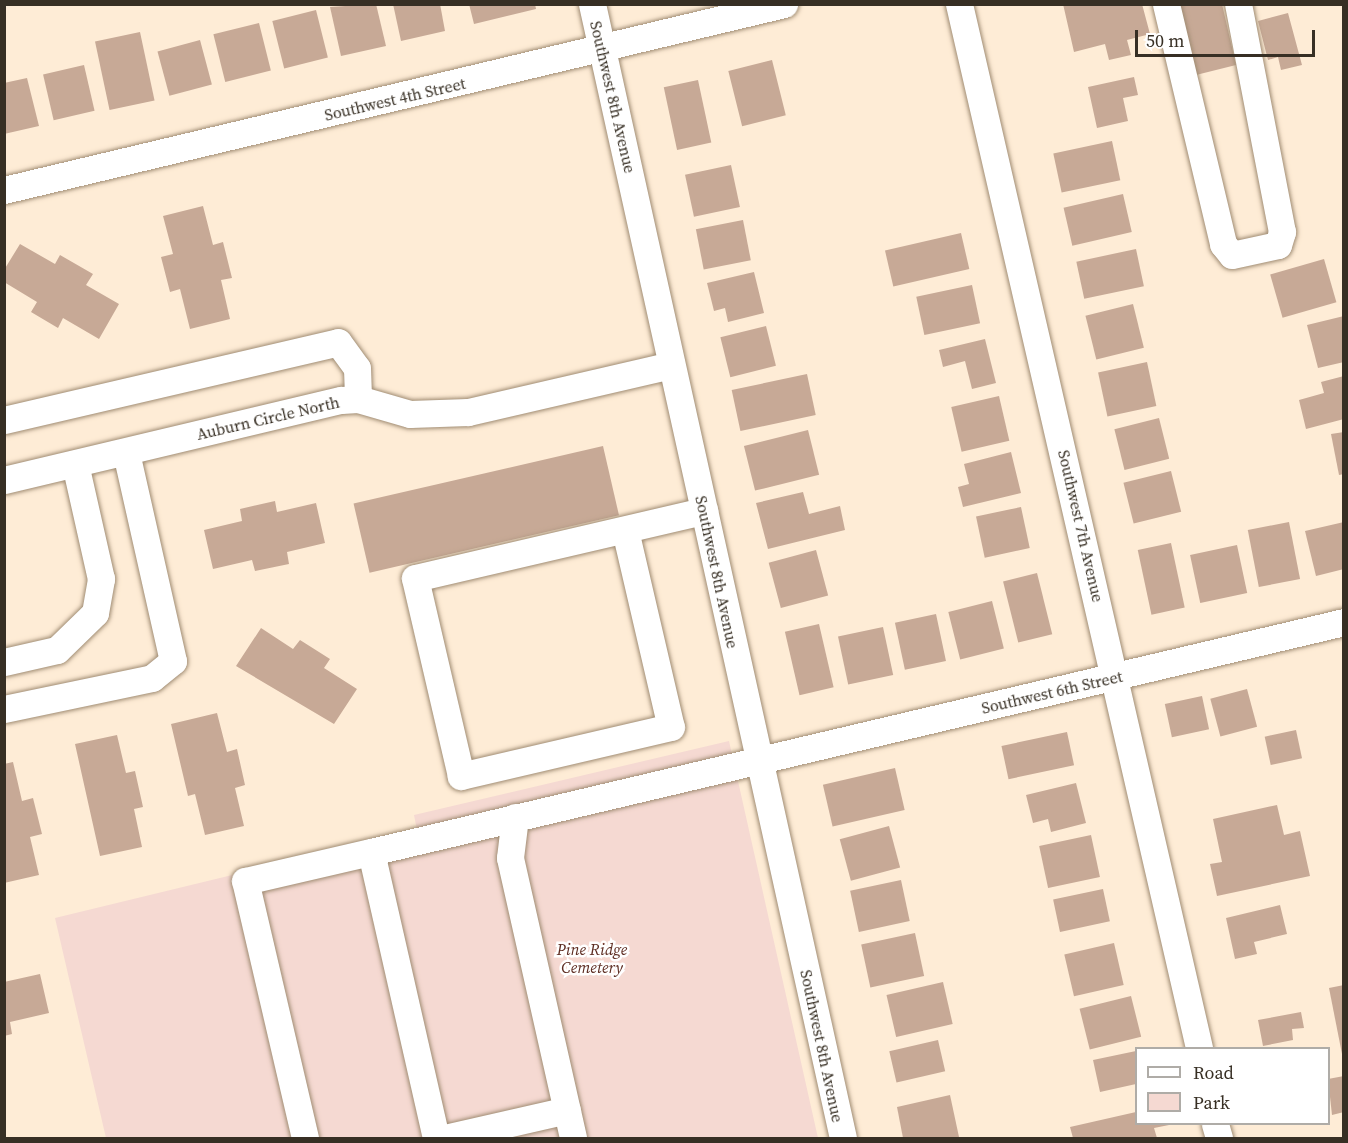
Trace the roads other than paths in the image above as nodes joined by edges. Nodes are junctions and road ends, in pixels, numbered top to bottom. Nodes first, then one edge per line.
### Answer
1 (592, 4) edge
2 (959, 4) edge
3 (1166, 4) edge
4 (1238, 4) edge
5 (780, 5) edge
6 (602, 46) junction
7 (4, 190) edge
8 (671, 365) junction
9 (358, 399) junction
10 (4, 420) edge
11 (126, 452) junction
12 (75, 464) junction
13 (4, 480) edge
14 (704, 511) junction
15 (625, 530) junction
16 (1344, 622) edge
17 (4, 662) edge
18 (1116, 678) junction
19 (4, 709) edge
20 (758, 757) junction
21 (514, 817) junction
22 (371, 852) junction
23 (1199, 1047) edge
24 (567, 1110) junction
25 (305, 1138) edge
26 (436, 1138) edge
27 (445, 1138) edge
28 (573, 1138) edge
29 (843, 1138) edge

1 - 6 street, Southwest 8th Avenue
2 - 18 street, Southwest 7th Avenue
3 - 4 street
5 - 6 street, Southwest 4th Street
6 - 7 street, Southwest 4th Street
6 - 8 street, Southwest 8th Avenue
8 - 9 street, Auburn Circle North
8 - 14 street, Southwest 8th Avenue
9 - 10 street
9 - 11 street, Auburn Circle North
11 - 12 street, Auburn Circle North
11 - 19 street
12 - 13 street, Auburn Circle North
12 - 17 street
14 - 15 street
14 - 20 street, Southwest 8th Avenue
15 - 15 street
16 - 18 street, Southwest 6th Street
18 - 20 street, Southwest 6th Street
18 - 23 street, Southwest 7th Avenue
20 - 21 street, Southwest 6th Street
20 - 29 street, Southwest 8th Avenue
21 - 22 street, Southwest 6th Street
21 - 24 street
22 - 25 street, Southwest 6th Street
22 - 26 street
24 - 27 street
24 - 28 street

